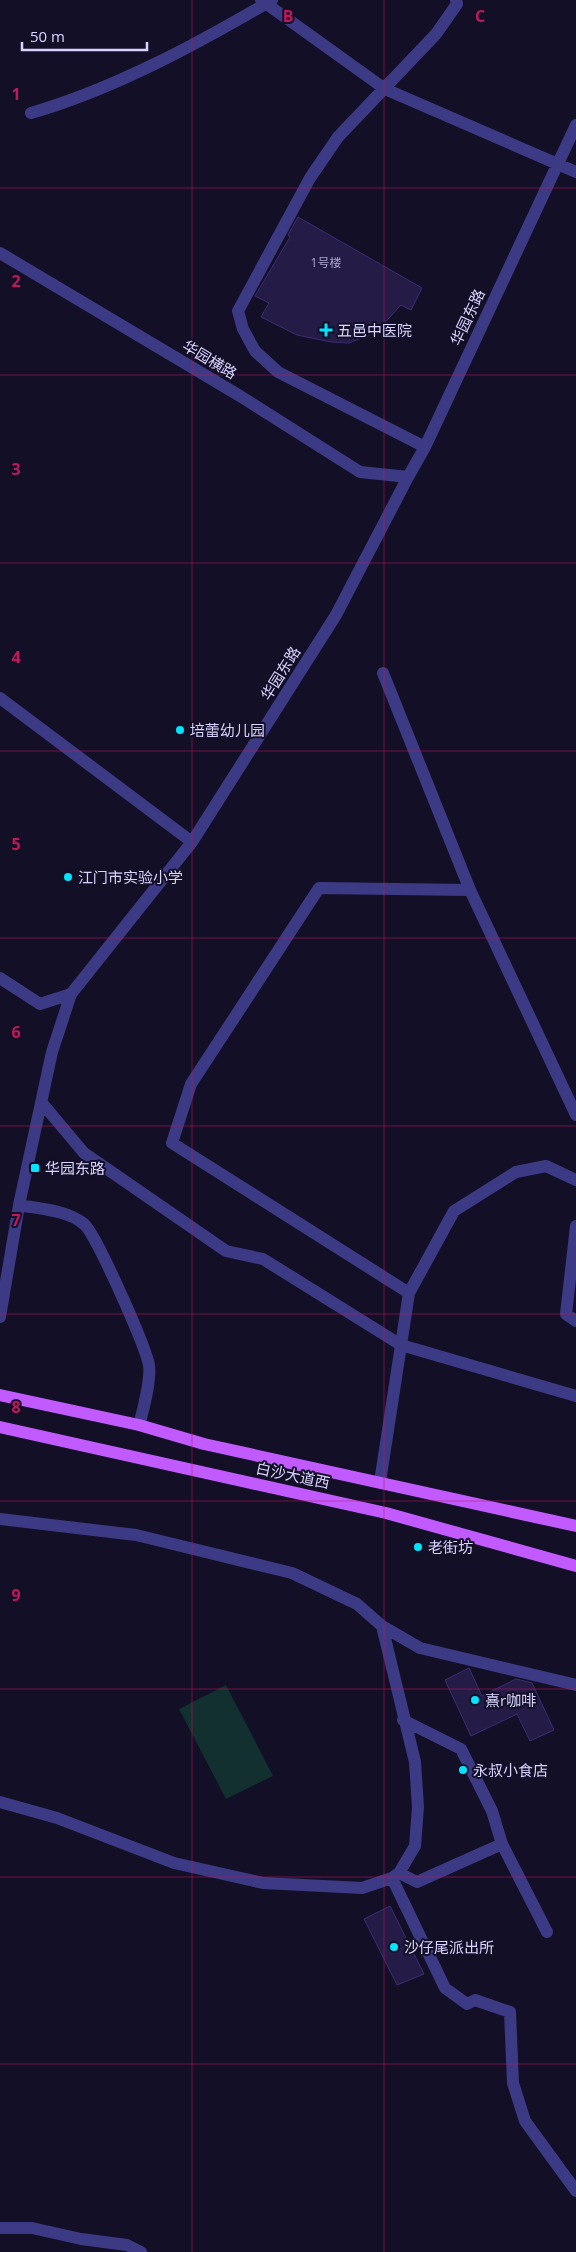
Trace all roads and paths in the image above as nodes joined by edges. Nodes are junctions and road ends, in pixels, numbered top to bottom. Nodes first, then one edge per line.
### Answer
1 (456, 0) edge
2 (266, 1) edge
3 (385, 89) junction
4 (31, 113) dead end
5 (576, 125) edge
6 (559, 163) junction
7 (576, 172) edge
8 (0, 253) edge
9 (425, 447) junction
10 (408, 477) junction
11 (383, 673) dead end
12 (0, 698) edge
13 (192, 842) junction
14 (470, 890) junction
15 (0, 978) edge
16 (71, 994) junction
17 (42, 1103) junction
18 (576, 1115) edge
19 (576, 1180) edge
20 (19, 1205) junction
21 (576, 1226) edge
22 (408, 1293) junction
23 (0, 1317) edge
24 (576, 1321) edge
25 (401, 1345) junction
26 (0, 1395) edge
27 (576, 1396) edge
28 (139, 1425) junction
29 (0, 1427) edge
30 (380, 1482) junction
31 (0, 1519) edge
32 (576, 1526) edge
33 (576, 1566) edge
34 (382, 1626) junction
35 (576, 1685) edge
36 (403, 1720) junction
37 (0, 1802) edge
38 (502, 1844) junction
39 (396, 1875) junction
40 (547, 1932) dead end
41 (576, 2191) edge
42 (0, 2228) edge
43 (141, 2252) edge

1 - 3 street
2 - 3 street
2 - 4 street
3 - 6 street
3 - 9 street
5 - 6 street, 华园东路
6 - 7 street
6 - 9 street, 华园东路
8 - 10 street, 华园横路
9 - 10 street, 华园东路
10 - 13 street, 华园东路
11 - 14 street
12 - 13 street
13 - 16 street, 华园东路
14 - 18 street
14 - 22 street
15 - 16 street
16 - 17 street, 华园东路
17 - 20 street, 华园东路
17 - 25 street
19 - 22 street
20 - 23 street, 华园东路
20 - 28 street
21 - 24 street
22 - 25 street
25 - 27 street
25 - 30 street
26 - 28 main road, 白沙大道西
28 - 30 main road, 白沙大道西
29 - 33 main road, 白沙大道西
30 - 32 main road, 白沙大道西
31 - 34 street
34 - 35 street
34 - 36 street
36 - 38 street
36 - 39 street
37 - 39 street
38 - 39 street
38 - 40 street
39 - 41 street
42 - 43 street

